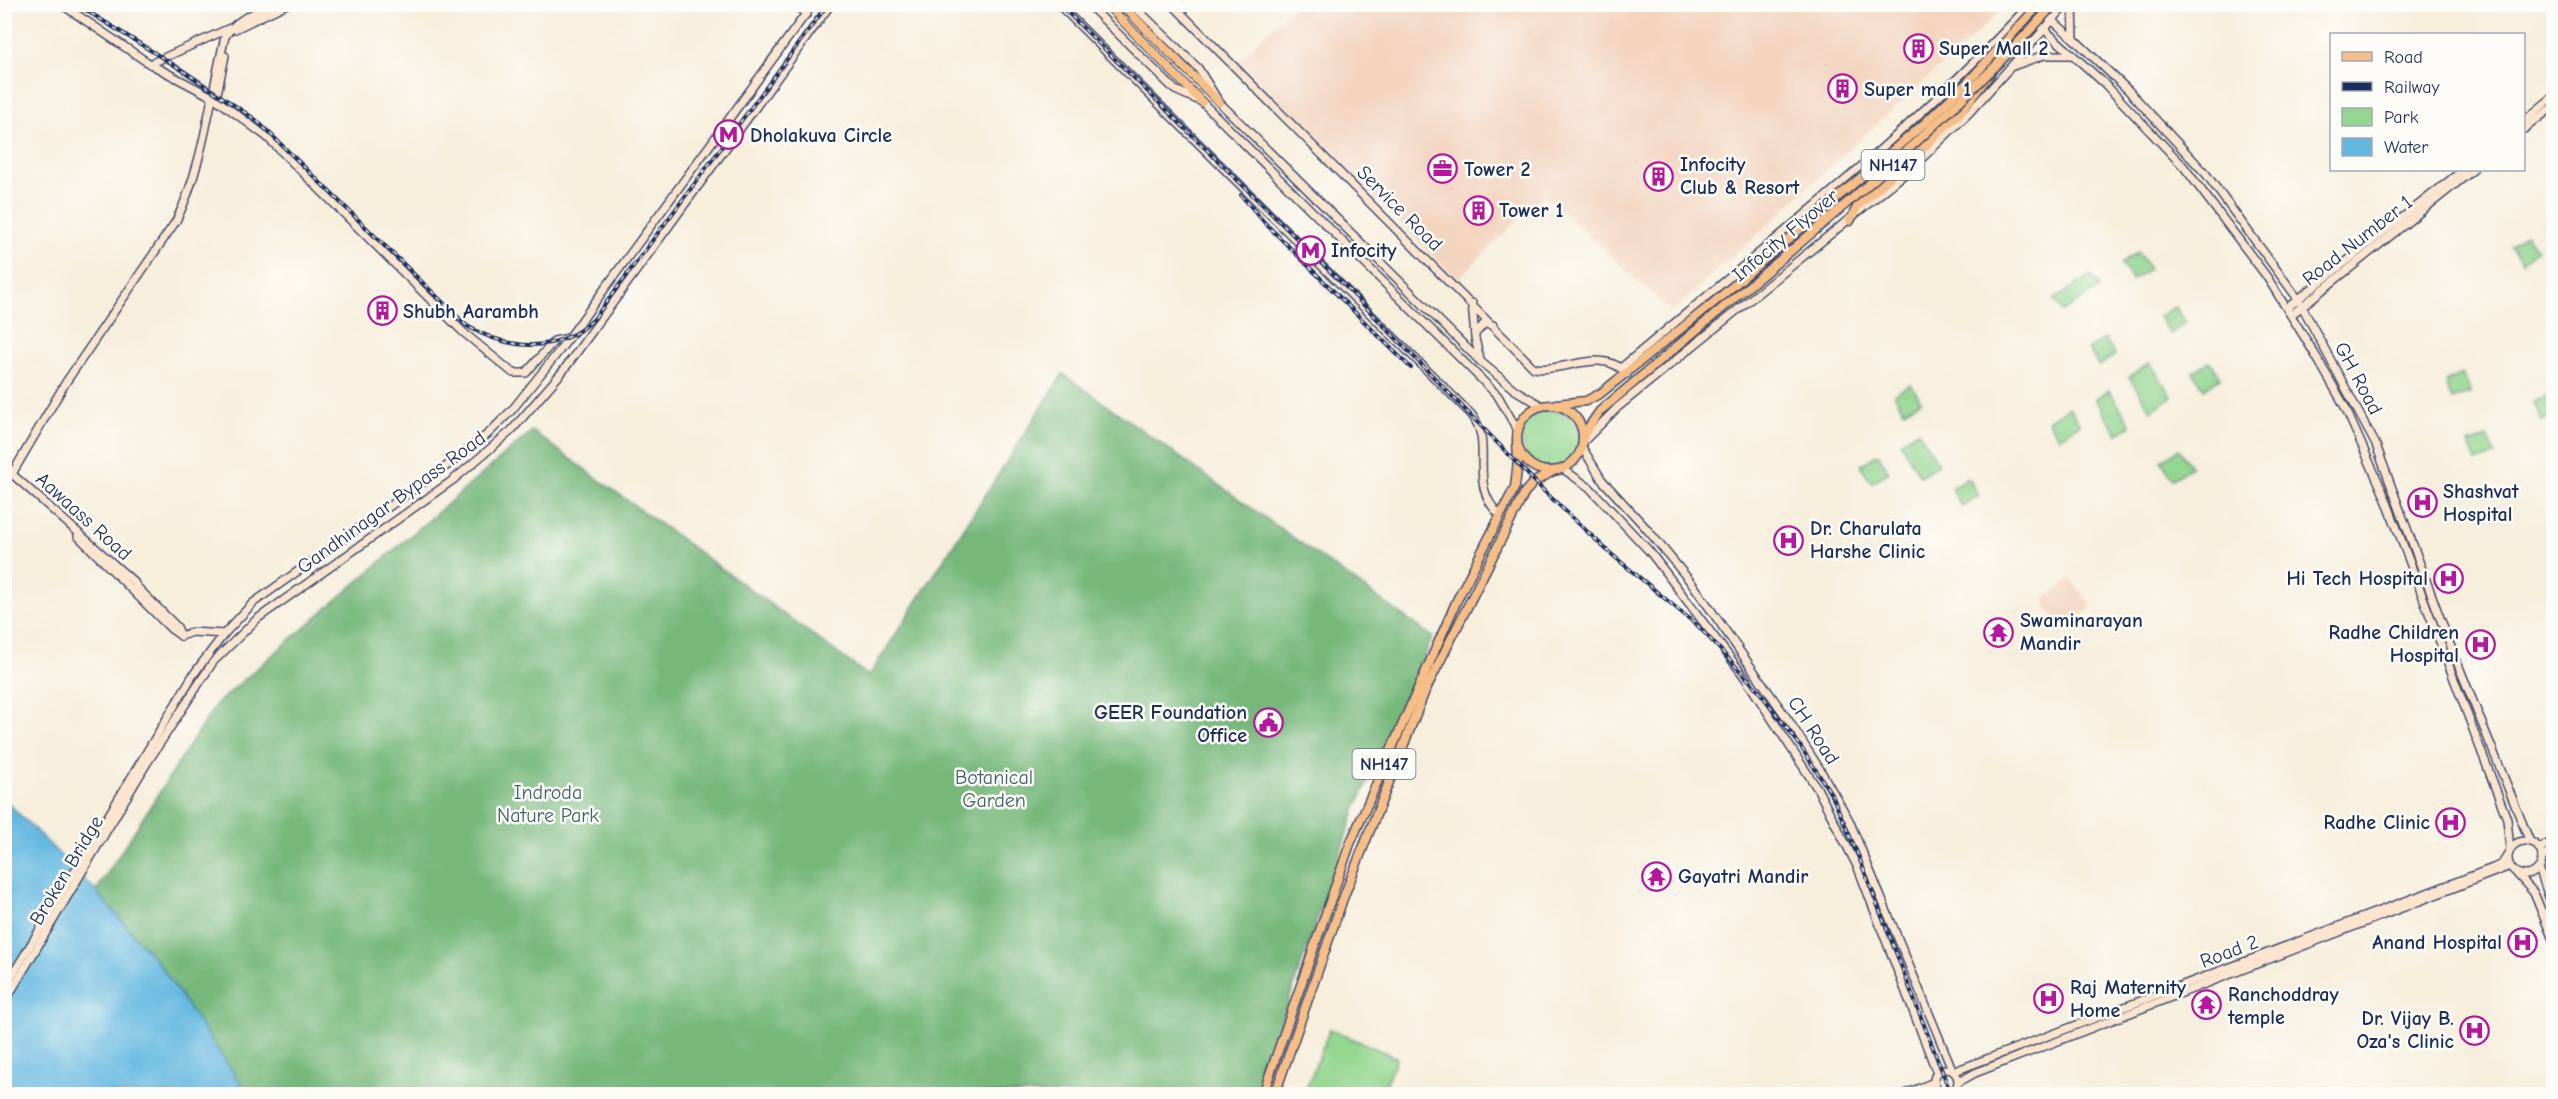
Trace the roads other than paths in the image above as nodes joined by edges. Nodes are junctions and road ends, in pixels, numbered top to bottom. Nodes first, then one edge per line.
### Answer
1 (61, 4) edge
2 (273, 4) edge
3 (287, 4) edge
4 (794, 4) edge
5 (831, 4) edge
6 (1058, 4) edge
7 (1088, 4) edge
8 (1106, 4) edge
9 (1121, 4) edge
10 (1132, 4) edge
11 (1172, 4) edge
12 (2016, 4) edge
13 (2054, 4) edge
14 (2067, 4) edge
15 (2073, 4) edge
16 (2035, 5) edge
17 (808, 8) edge
18 (2025, 14) junction
19 (2052, 21) junction
20 (235, 27) junction
21 (2043, 30) junction
22 (2074, 39) junction
23 (2072, 55) junction
24 (150, 64) junction
25 (2009, 68) junction
26 (1994, 69) junction
27 (2553, 96) edge
28 (213, 98) junction
29 (1202, 102) junction
30 (1219, 102) junction
31 (2553, 106) edge
32 (2525, 119) edge
33 (2525, 127) edge
34 (2462, 171) edge
35 (2472, 171) edge
36 (1850, 220) junction
37 (2300, 302) junction
38 (1472, 303) junction
39 (2289, 311) junction
40 (1493, 325) junction
41 (1474, 334) junction
42 (569, 338) junction
43 (1481, 362) junction
44 (1624, 371) junction
45 (1545, 406) junction
46 (1518, 431) junction
47 (1517, 441) junction
48 (1583, 441) junction
49 (4, 461) edge
50 (1563, 469) junction
51 (1553, 471) junction
52 (12, 474) junction
53 (1500, 515) junction
54 (224, 634) junction
55 (114, 814) junction
56 (2530, 842) junction
57 (2553, 842) edge
58 (2539, 848) junction
59 (2553, 848) edge
60 (2510, 851) junction
61 (2542, 858) junction
62 (2510, 866) junction
63 (2539, 868) junction
64 (2516, 873) junction
65 (2553, 912) edge
66 (2553, 942) edge
67 (4, 989) edge
68 (4, 1003) edge
69 (1953, 1070) junction
70 (1937, 1073) junction
71 (1934, 1082) junction
72 (1958, 1088) edge
73 (1941, 1092) edge
74 (1263, 1095) edge
75 (1275, 1095) edge
76 (1905, 1095) edge
77 (1924, 1095) edge

1 - 24 street
2 - 20 street
3 - 20 street
4 - 17 street
5 - 55 street, Gandhinagar Bypass Road
6 - 53 street
7 - 29 street
8 - 29 main road
9 - 30 main road
10 - 30 street
11 - 38 street, Service Road
12 - 18 street, GH Road
13 - 26 highway, Infocity Flyover / NH147, bridge
14 - 19 street
15 - 22 street
16 - 18 street
16 - 19 street, GH Road
16 - 44 highway, Infocity Flyover / NH147, bridge
17 - 42 street, Gandhinagar Bypass Road
18 - 21 street, GH Road
18 - 44 street
19 - 21 street
19 - 22 street, GH Road
20 - 24 street
20 - 28 street
21 - 23 street, GH Road
21 - 25 street
22 - 37 street, GH Road
23 - 25 street
23 - 39 street, GH Road
24 - 28 street
25 - 36 street
26 - 36 highway, bridge
26 - 48 highway, Infocity Flyover / NH147, bridge
27 - 32 street
28 - 42 street
28 - 52 street
29 - 46 street
30 - 43 street
31 - 33 street
34 - 37 street, Road Number 1
35 - 37 street, Road Number 1
36 - 48 street
37 - 39 street, Road Number 1
37 - 56 street, GH Road
38 - 40 street, Service Road
38 - 41 street
39 - 60 street, GH Road
40 - 41 street
40 - 44 street, Service Road
41 - 43 street
42 - 54 street, Gandhinagar Bypass Road
43 - 45 street
44 - 45 highway, NH147
45 - 46 highway
45 - 48 highway
46 - 47 highway, NH147
47 - 51 highway
47 - 53 highway, NH147
48 - 50 highway, NH147
48 - 69 street, CH Road
49 - 52 street, Aawaass Road
50 - 51 highway, NH147
50 - 70 street, CH Road
51 - 75 highway, NH147
52 - 54 street, Aawaass Road
53 - 74 highway, NH147
54 - 55 street, Gandhinagar Bypass Road
55 - 67 street, Broken Bridge
55 - 68 street, Broken Bridge
56 - 58 street
56 - 60 street
57 - 58 street
58 - 61 street
59 - 61 street
60 - 62 street
60 - 69 street, Road 2
61 - 63 street
62 - 64 street
62 - 72 street, Road 2
63 - 64 street
63 - 65 street
64 - 66 street
69 - 70 street
69 - 72 street
70 - 71 street
71 - 73 street
71 - 76 street
72 - 73 street
73 - 77 street

